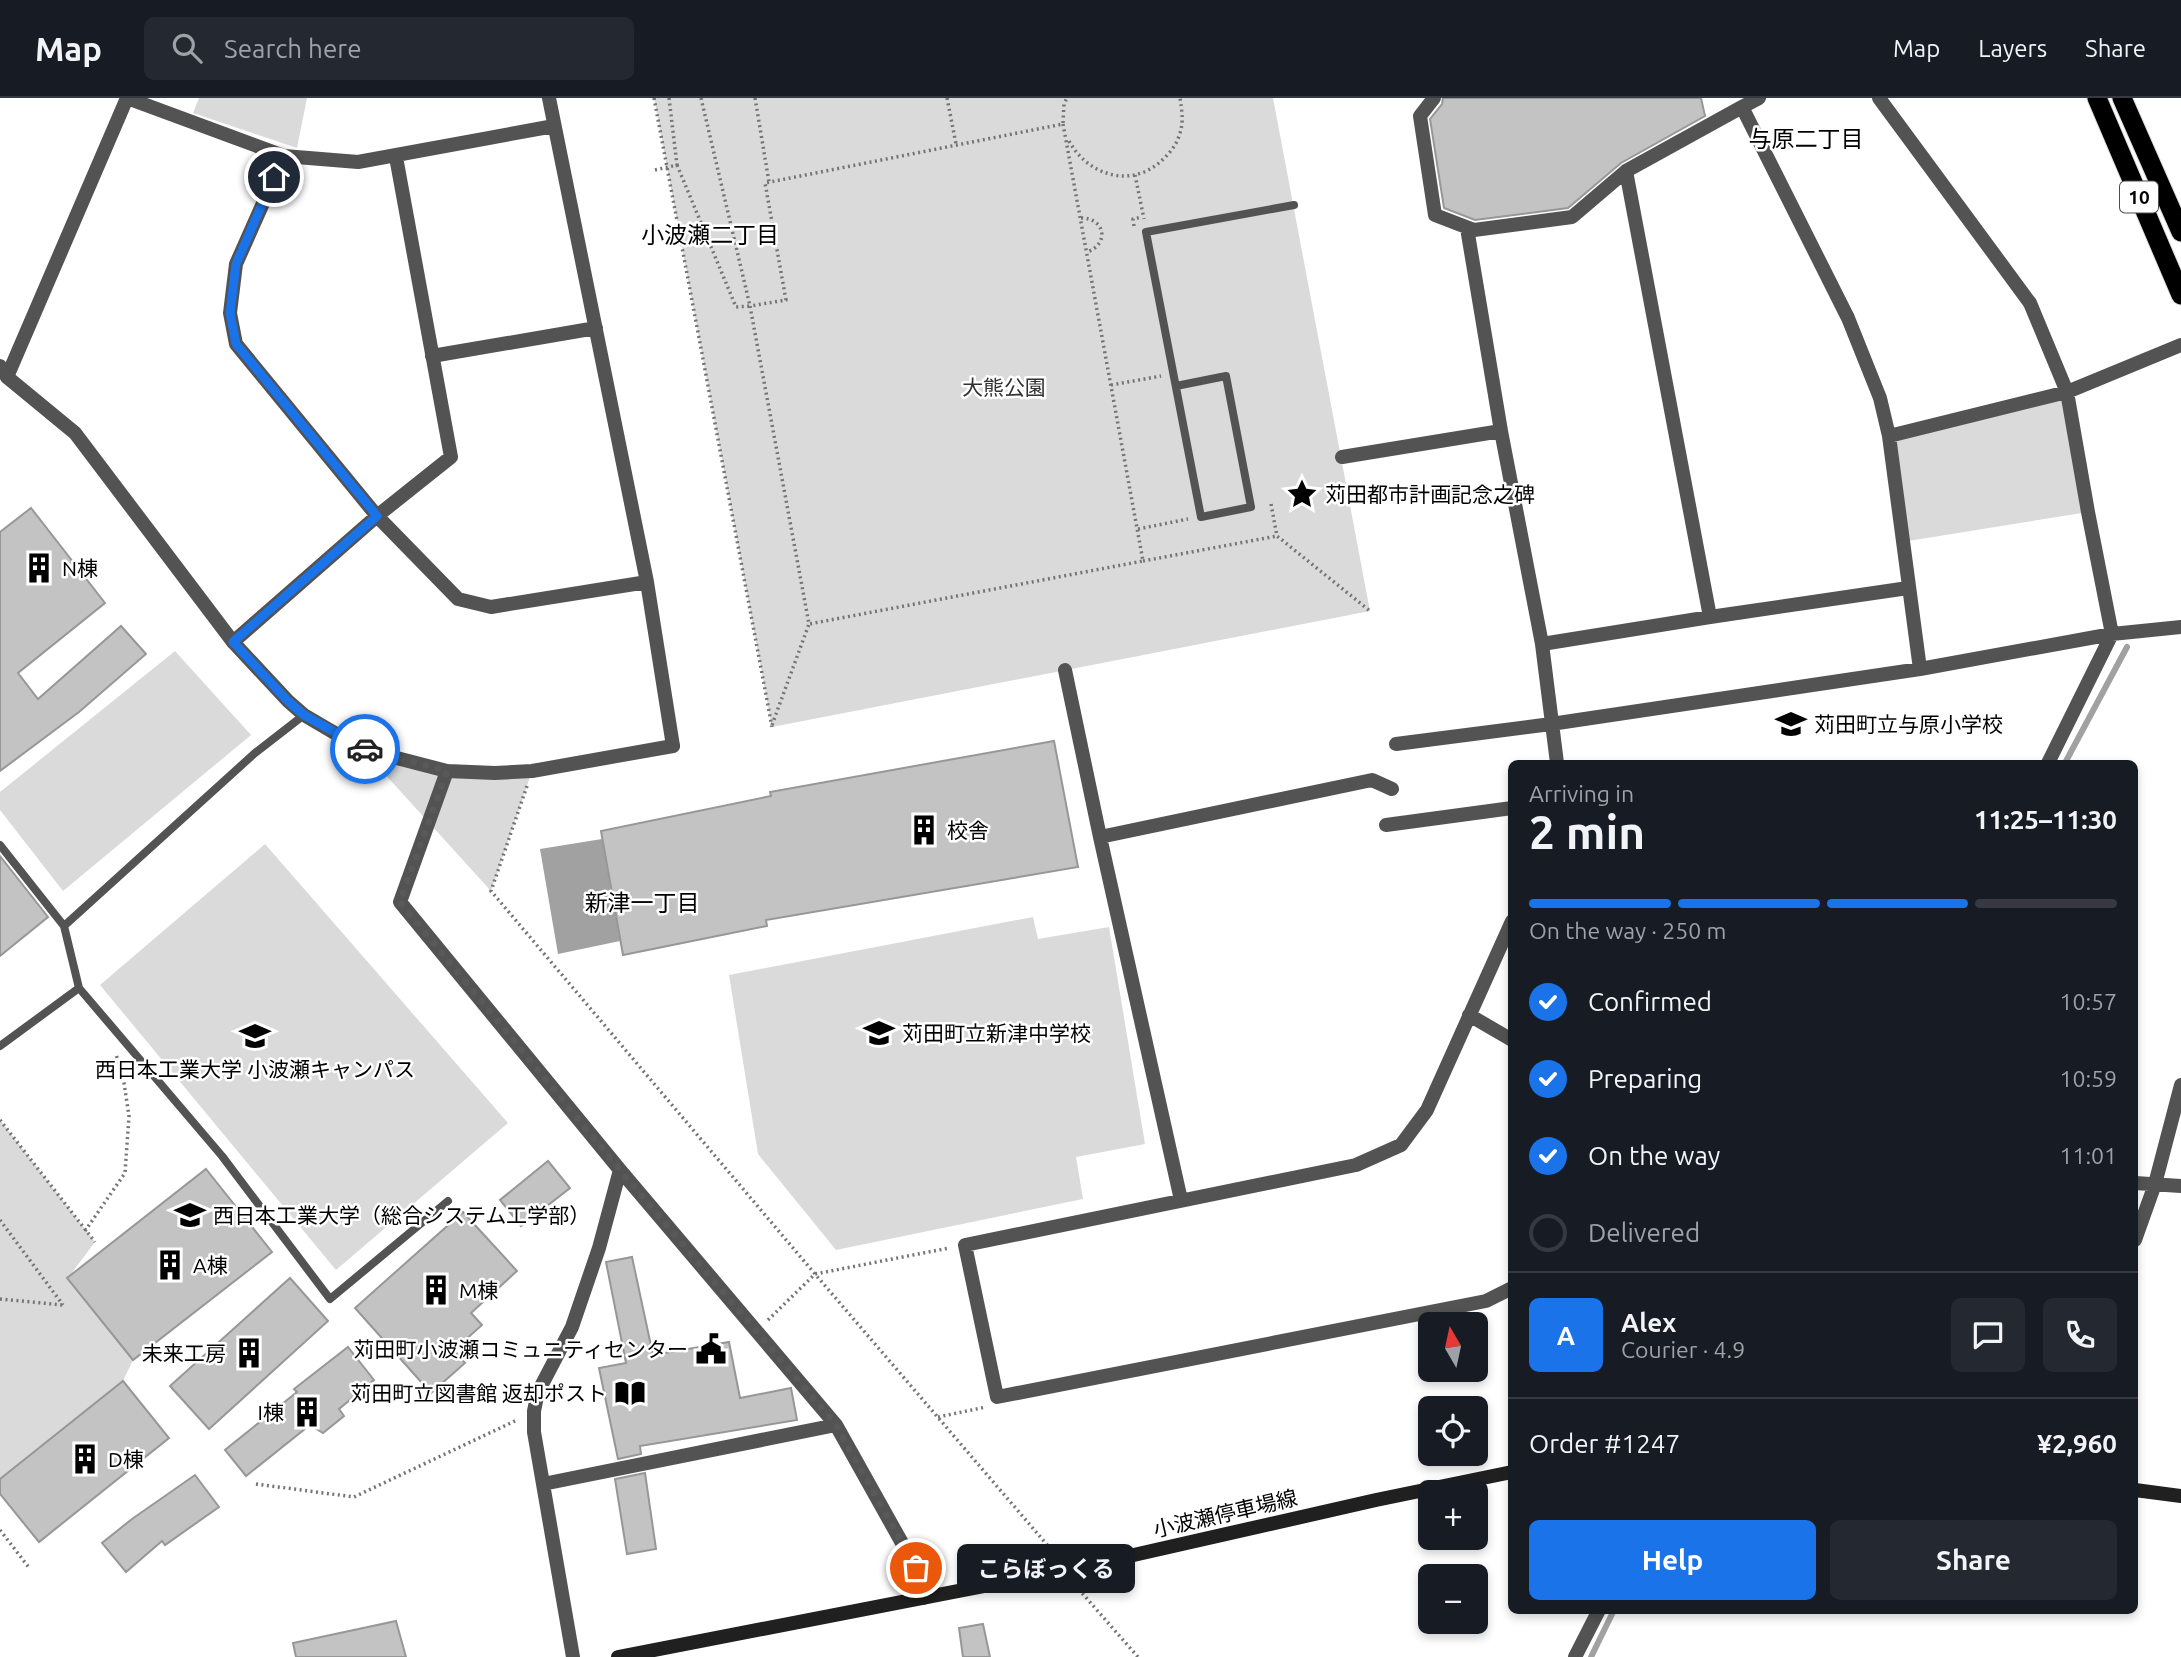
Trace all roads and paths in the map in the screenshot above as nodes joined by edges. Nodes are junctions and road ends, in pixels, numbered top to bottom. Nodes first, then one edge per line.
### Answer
1 (127, 98) edge
2 (549, 98) edge
3 (654, 98) edge
4 (669, 98) edge
5 (701, 98) edge
6 (755, 98) edge
7 (947, 98) edge
8 (1067, 98) edge
9 (1180, 98) edge
10 (1434, 98) edge
11 (1759, 98) edge
12 (1879, 98) edge
13 (2097, 98) edge
14 (2122, 98) edge
15 (1742, 107) junction
16 (1063, 124) junction
17 (554, 127) junction
18 (956, 145) junction
19 (284, 156) junction
20 (396, 157) junction
21 (677, 165) junction
22 (667, 168) junction
23 (655, 170) dead end
24 (1626, 172) junction
25 (1135, 175) junction
26 (769, 182) junction
27 (1294, 205) dead end
28 (1146, 217) dead end
29 (1081, 218) junction
30 (1467, 228) junction
31 (1135, 232) dead end
32 (1146, 232) junction
33 (2181, 232) edge
34 (1087, 252) junction
35 (2181, 295) edge
36 (750, 306) junction
37 (596, 328) junction
38 (2181, 345) edge
39 (432, 356) junction
40 (4, 372) edge
41 (1163, 376) dead end
42 (1111, 385) junction
43 (1176, 386) junction
44 (2067, 392) junction
45 (1501, 431) junction
46 (1889, 436) junction
47 (1342, 457) dead end
48 (1271, 504) dead end
49 (377, 516) junction
50 (1201, 516) junction
51 (1137, 529) junction
52 (1277, 536) junction
53 (1143, 561) junction
54 (647, 582) junction
55 (1908, 589) junction
56 (1370, 611) dead end
57 (1710, 617) junction
58 (808, 624) junction
59 (2181, 627) edge
60 (2112, 634) junction
61 (233, 642) junction
62 (1542, 645) junction
63 (1920, 669) junction
64 (1065, 670) dead end
65 (304, 715) junction
66 (1551, 724) junction
67 (1396, 744) dead end
68 (1557, 760) edge
69 (2049, 760) edge
70 (447, 771) junction
71 (532, 771) junction
72 (1392, 789) dead end
73 (1508, 809) edge
74 (1385, 825) dead end
75 (1100, 837) junction
76 (0, 845) edge
77 (64, 926) junction
78 (1508, 931) edge
79 (79, 988) junction
80 (1469, 1015) junction
81 (104, 1018) junction
82 (1508, 1038) edge
83 (0, 1046) edge
84 (2181, 1085) edge
85 (0, 1120) edge
86 (620, 1170) junction
87 (2138, 1183) edge
88 (2155, 1184) junction
89 (2181, 1186) edge
90 (1181, 1200) junction
91 (448, 1201) dead end
92 (0, 1220) edge
93 (85, 1231) junction
94 (2138, 1232) edge
95 (95, 1242) dead end
96 (965, 1244) junction
97 (815, 1275) junction
98 (1508, 1290) edge
99 (0, 1299) edge
100 (756, 1331) junction
101 (997, 1397) junction
102 (534, 1411) junction
103 (938, 1417) junction
104 (836, 1425) junction
105 (1508, 1473) edge
106 (256, 1484) dead end
107 (543, 1484) junction
108 (2138, 1490) edge
109 (2181, 1496) edge
110 (0, 1530) edge
111 (1068, 1552) dead end
112 (30, 1569) dead end
113 (1075, 1586) dead end
114 (923, 1598) junction
115 (1597, 1614) edge
116 (573, 1657) edge
117 (618, 1657) edge
118 (1138, 1657) edge
119 (1575, 1657) edge

1 - 19 street
1 - 40 street
2 - 17 street
3 - 22 path
4 - 21 path
5 - 36 path
6 - 26 path
7 - 18 path
8 - 16 path
9 - 25 path
10 - 30 street
11 - 15 street
12 - 44 street
13 - 35 highway, 10
14 - 33 highway, 10
15 - 24 street
15 - 46 street
16 - 18 path
16 - 25 path
16 - 29 path
17 - 20 street
17 - 37 street
18 - 26 path
19 - 20 street
19 - 49 street
20 - 39 street
21 - 22 path
21 - 36 path
22 - 23 path
22 - 58 path
24 - 30 street
24 - 57 street
25 - 32 path
26 - 36 path
27 - 32 lane
28 - 31 path
29 - 34 path
29 - 34 path
30 - 45 street
32 - 43 lane
34 - 42 path
36 - 58 path
37 - 39 street
37 - 54 street
38 - 44 street
39 - 49 street
40 - 61 street
41 - 42 path
42 - 51 path
43 - 50 lane
43 - 50 lane
44 - 46 street
44 - 60 street
45 - 47 street
45 - 62 street
46 - 55 street
48 - 52 path
49 - 54 street
49 - 61 street
50 - 51 path
51 - 53 path
52 - 53 path
52 - 56 path
53 - 58 path
54 - 71 street
55 - 57 street
55 - 63 street
57 - 62 street
59 - 60 street
60 - 63 street
60 - 69 street
61 - 65 street
62 - 66 street
63 - 66 street
64 - 75 street
65 - 70 street
65 - 77 lane
66 - 67 street
66 - 68 street
70 - 71 street
70 - 86 street
71 - 97 path
72 - 75 street
73 - 74 street
75 - 90 street
76 - 77 lane
77 - 79 lane
78 - 80 street
79 - 81 lane
79 - 83 lane
80 - 82 street
80 - 90 street
81 - 91 lane
81 - 93 path
84 - 88 street
85 - 93 path
86 - 100 street
86 - 102 street
87 - 88 street
88 - 89 street
88 - 94 street
90 - 96 street
92 - 99 path
93 - 95 path
96 - 97 path
96 - 101 street
97 - 100 path
97 - 103 path
98 - 101 street
100 - 104 street
101 - 103 path
102 - 106 path
102 - 107 street
103 - 111 path
104 - 107 street
104 - 114 street
105 - 114 main road, 小波瀬停車場線
107 - 116 street
108 - 109 main road
110 - 112 path
113 - 118 path
114 - 117 main road, 小波瀬停車場線
115 - 119 street

